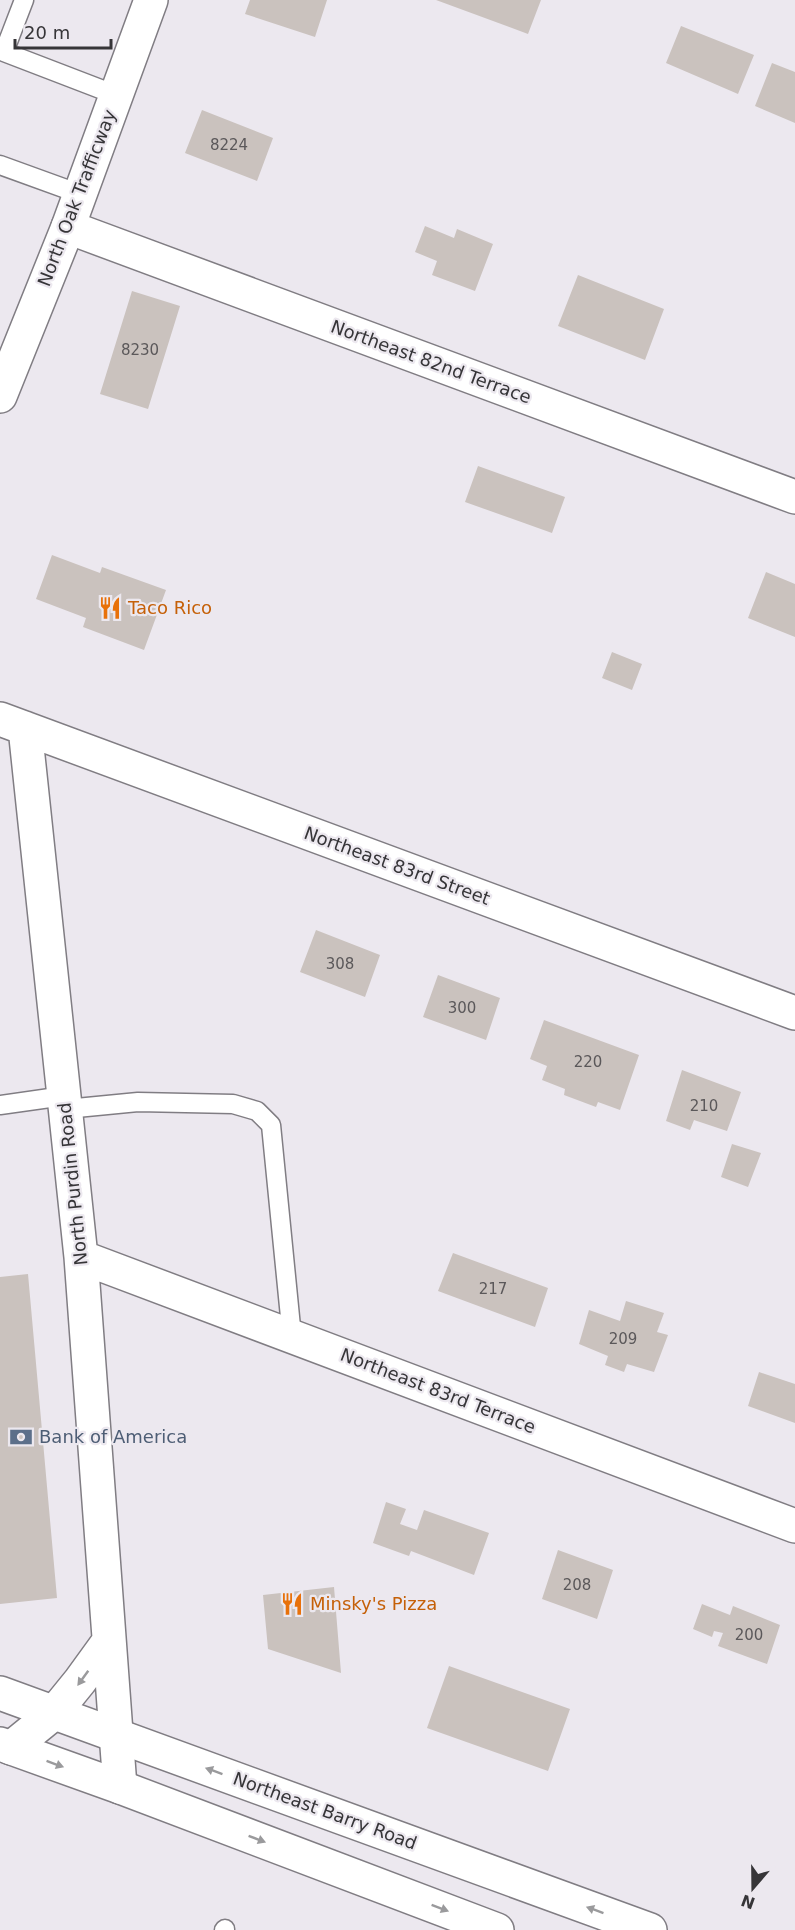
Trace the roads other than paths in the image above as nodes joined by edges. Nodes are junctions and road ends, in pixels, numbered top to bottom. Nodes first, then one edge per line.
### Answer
1 (24, 0) edge
2 (151, 0) edge
3 (116, 95) junction
4 (0, 165) edge
5 (80, 195) junction
6 (68, 227) junction
7 (0, 396) edge
8 (795, 497) edge
9 (13, 723) edge
10 (795, 1013) edge
11 (65, 1102) junction
12 (0, 1105) edge
13 (81, 1257) junction
14 (292, 1336) junction
15 (795, 1526) edge
16 (109, 1641) junction
17 (0, 1693) edge
18 (54, 1713) junction
19 (116, 1735) junction
20 (6, 1746) edge
21 (120, 1787) junction
22 (497, 1930) edge
23 (650, 1930) edge

1 - 3 lane
2 - 3 street, North Oak Trafficway
3 - 5 street, North Oak Trafficway
4 - 5 lane
5 - 6 street, North Oak Trafficway
6 - 7 street, North Oak Trafficway
6 - 8 street, Northeast 82nd Terrace
9 - 10 street, Northeast 83rd Street
9 - 11 street, North Purdin Road
11 - 12 lane
11 - 13 street, North Purdin Road
11 - 14 lane
13 - 14 street, Northeast 83rd Terrace
13 - 16 street, North Purdin Road
14 - 15 street, Northeast 83rd Terrace
16 -> 18 street
16 - 19 street, North Purdin Road
17 - 18 street, Northeast Barry Road
18 - 19 street, Northeast Barry Road
18 - 20 street
19 - 21 street, North Purdin Road
23 -> 19 street, Northeast Barry Road
20 -> 21 street
21 -> 22 street

